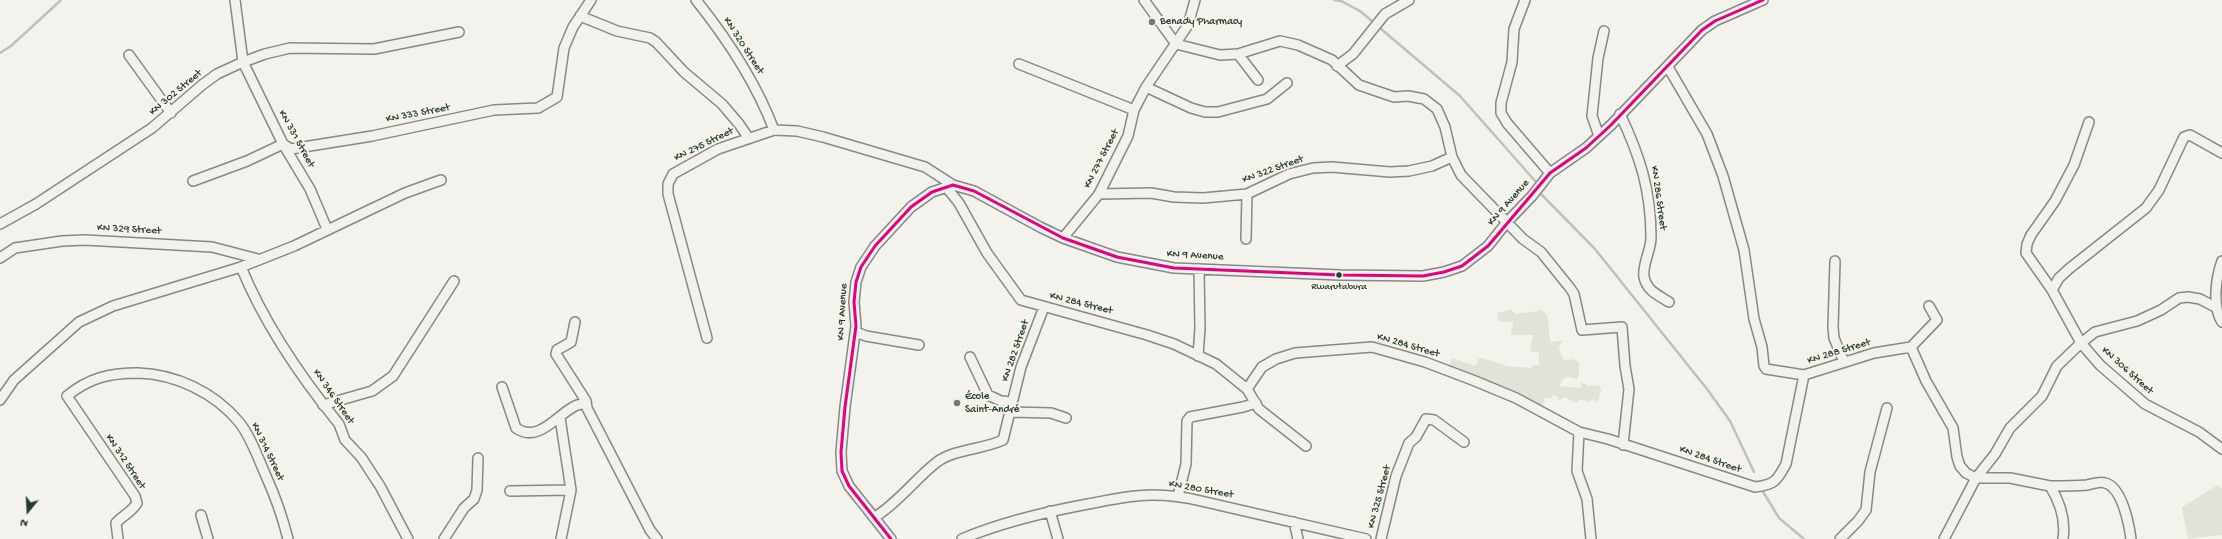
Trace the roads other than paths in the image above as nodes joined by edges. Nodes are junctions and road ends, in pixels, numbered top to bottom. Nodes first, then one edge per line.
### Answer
1 (235, 0) edge
2 (591, 0) edge
3 (696, 0) edge
4 (1144, 0) edge
5 (1195, 0) edge
6 (1409, 0) edge
7 (1525, 0) edge
8 (1763, 0) edge
9 (580, 16) junction
10 (1604, 31) dead end
11 (459, 32) dead end
12 (1176, 44) junction
13 (1238, 54) junction
14 (129, 55) dead end
15 (243, 62) junction
16 (1019, 64) dead end
17 (1337, 66) junction
18 (1668, 67) junction
19 (1258, 80) dead end
20 (1287, 83) dead end
21 (1146, 87) junction
22 (1134, 110) junction
23 (171, 113) junction
24 (1620, 114) junction
25 (2089, 122) dead end
26 (774, 130) junction
27 (1599, 136) junction
28 (748, 137) junction
29 (283, 144) junction
30 (2222, 153) edge
31 (1452, 157) junction
32 (1550, 173) junction
33 (441, 180) dead end
34 (193, 181) dead end
35 (949, 186) junction
36 (1099, 194) junction
37 (1247, 194) junction
38 (1507, 222) junction
39 (0, 224) edge
40 (327, 229) junction
41 (1063, 238) junction
42 (1246, 239) dead end
43 (0, 258) edge
44 (258, 259) junction
45 (1835, 261) dead end
46 (2222, 261) edge
47 (241, 267) junction
48 (1199, 269) junction
49 (454, 281) dead end
50 (2052, 290) junction
51 (1669, 302) dead end
52 (1929, 306) dead end
53 (1044, 307) junction
54 (2217, 308) junction
55 (576, 322) dead end
56 (2222, 322) edge
57 (856, 332) junction
58 (707, 338) dead end
59 (2081, 343) junction
60 (919, 344) dead end
61 (1911, 347) junction
62 (1198, 356) junction
63 (970, 357) dead end
64 (1844, 362) junction
65 (1804, 375) junction
66 (502, 387) dead end
67 (1247, 389) junction
68 (67, 396) joint
69 (0, 400) edge
70 (586, 401) junction
71 (1012, 402) junction
72 (1256, 403) junction
73 (323, 405) junction
74 (1887, 408) dead end
75 (1010, 412) junction
76 (560, 418) junction
77 (1066, 418) dead end
78 (1579, 432) junction
79 (1464, 442) dead end
80 (1624, 445) junction
81 (1306, 446) dead end
82 (2222, 449) edge
83 (478, 458) dead end
84 (1976, 478) junction
85 (2050, 486) junction
86 (572, 490) junction
87 (510, 491) dead end
88 (1178, 496) junction
89 (1050, 511) junction
90 (201, 515) dead end
91 (875, 517) junction
92 (1294, 522) junction
93 (118, 539) edge
94 (208, 539) edge
95 (288, 539) edge
96 (408, 539) edge
97 (444, 539) edge
98 (561, 539) edge
99 (657, 539) edge
100 (891, 539) edge
101 (962, 539) edge
102 (1058, 539) edge
103 (1298, 539) edge
104 (1366, 539) edge
105 (1381, 539) edge
106 (1591, 539) edge
107 (1840, 539) edge
108 (1944, 539) edge
109 (2063, 539) edge
110 (2131, 539) edge

1 - 15 street, KN 331 Street
2 - 9 street
3 - 26 street, KN 320 Street
4 - 12 street
5 - 12 street, KN 277 Street
6 - 17 street
7 - 32 street
8 - 18 street, KN 9 Avenue
9 - 28 street
9 - 29 street, KN 333 Street
10 - 27 street
11 - 15 street, KN 302 Street
12 - 13 street
12 - 21 street, KN 277 Street
13 - 17 street
13 - 19 street
14 - 23 street
15 - 23 street, KN 302 Street
15 - 29 street, KN 331 Street
16 - 22 street
17 - 31 street
18 - 24 street, KN 9 Avenue
18 - 65 street, KN 288 Street
20 - 21 street
21 - 22 street, KN 277 Street
22 - 36 street, KN 277 Street
23 - 39 street, KN 302 Street
24 - 27 street, KN 9 Avenue
24 - 51 street, KN 286 Street
25 - 50 street, KN 306 Street
26 - 28 street, KN 275 Street
26 - 35 street, KN 275 Street
27 - 32 street, KN 9 Avenue
28 - 58 street, KN 275 Street
29 - 34 street
29 - 40 street, KN 331 Street
30 - 50 street
31 - 37 street, KN 322 Street
31 - 38 street
32 - 38 street, KN 9 Avenue
33 - 40 street
35 - 41 street, KN 9 Avenue
35 - 53 street, KN 284 Street
35 - 57 street, KN 9 Avenue
36 - 37 street, KN 322 Street
36 - 41 street, KN 277 Street
37 - 42 street
38 - 48 street, KN 9 Avenue
38 - 80 street
40 - 44 street
41 - 48 street, KN 9 Avenue
43 - 44 street, KN 329 Street
44 - 47 street
45 - 64 street
46 - 54 street
47 - 69 street
47 - 73 street, KN 346 Street
48 - 62 street
49 - 73 street
50 - 59 street, KN 306 Street
52 - 61 street
53 - 62 street, KN 284 Street
53 - 71 street, KN 282 Street
54 - 56 street
54 - 59 street
55 - 70 street
57 - 60 street
57 - 91 street, KN 9 Avenue
59 - 82 street, KN 306 Street
59 - 84 street
61 - 64 street, KN 288 Street
61 - 84 street
62 - 67 street, KN 284 Street
63 - 71 street
64 - 65 street, KN 288 Street
65 - 80 street, KN 284 Street
66 - 76 street
67 - 72 street
67 - 78 street, KN 284 Street
68 - 93 street, KN 312 Street
68 - 95 street, KN 314 Street
70 - 76 street
70 - 99 street
71 - 75 street, KN 282 Street
72 - 81 street
72 - 88 street
73 - 96 street, KN 346 Street
74 - 107 street
75 - 77 street
75 - 91 street, KN 282 Street
76 - 86 street
78 - 80 street, KN 284 Street
78 - 106 street
79 - 105 street, KN 325 Street
83 - 97 street
84 - 85 street
84 - 108 street
85 - 109 street
85 - 110 street
86 - 87 street
86 - 98 street
88 - 89 street, KN 280 Street
88 - 92 street, KN 280 Street
89 - 101 street, KN 280 Street
89 - 102 street
90 - 94 street
91 - 100 street, KN 9 Avenue
92 - 103 street
92 - 104 street, KN 280 Street

